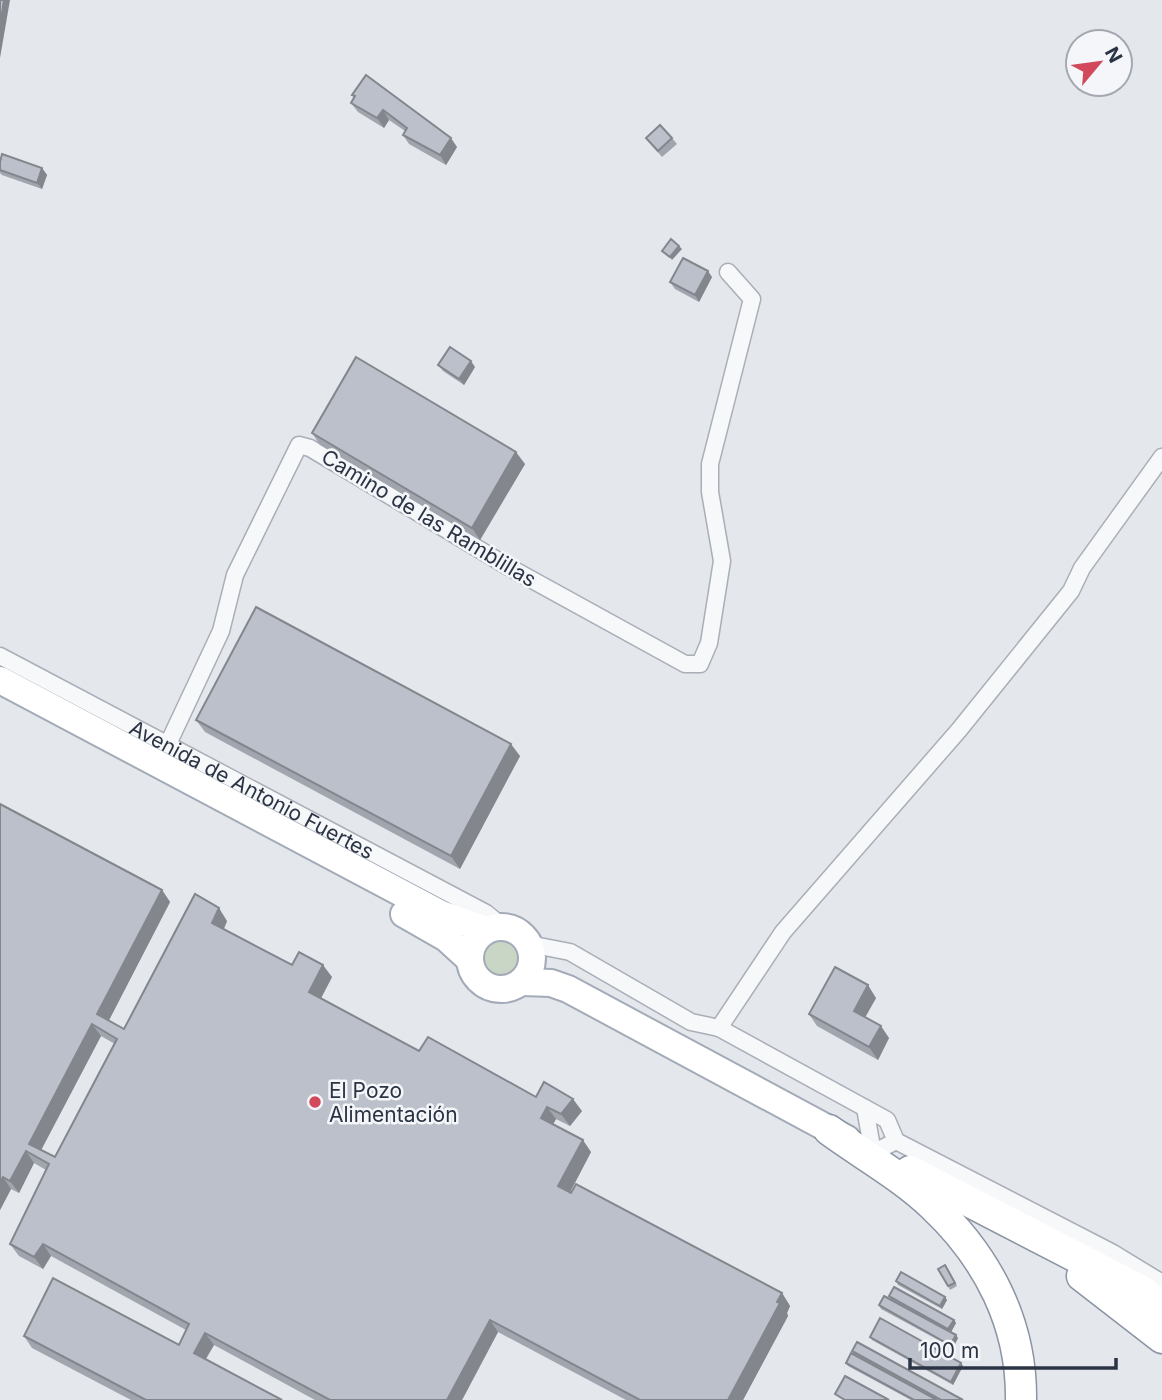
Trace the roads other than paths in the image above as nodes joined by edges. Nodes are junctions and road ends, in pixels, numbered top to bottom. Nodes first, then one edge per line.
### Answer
1 (728, 272) dead end
2 (1162, 457) edge
3 (0, 656) edge
4 (0, 680) edge
5 (0, 700) edge
6 (167, 744) junction
7 (494, 928) junction
8 (530, 949) junction
9 (469, 959) junction
10 (522, 982) junction
11 (568, 989) junction
12 (719, 1028) junction
13 (865, 1108) junction
14 (829, 1130) junction
15 (884, 1147) junction
16 (997, 1215) junction
17 (1085, 1261) junction
18 (1162, 1283) edge
19 (1162, 1307) edge
20 (1162, 1318) edge
21 (1162, 1338) edge
22 (1021, 1400) edge

1 - 6 street, Camino de las Ramblillas
2 - 12 street
3 - 6 street, Avenida de Antonio Fuertes
4 - 7 main road, Avenida de Antonio Fuertes
5 - 9 main road, Avenida de Antonio Fuertes
6 - 7 street, Avenida de Antonio Fuertes
7 - 8 main road
7 - 9 main road
8 - 10 main road
8 - 11 main road
8 - 12 street
9 - 10 main road
10 - 11 main road
11 - 14 main road
12 - 13 street
13 - 15 street
13 - 15 street
14 - 15 main road
14 - 22 highway
15 - 16 highway
15 - 18 street
16 - 17 highway
16 - 21 highway
17 - 19 highway
17 - 20 highway

